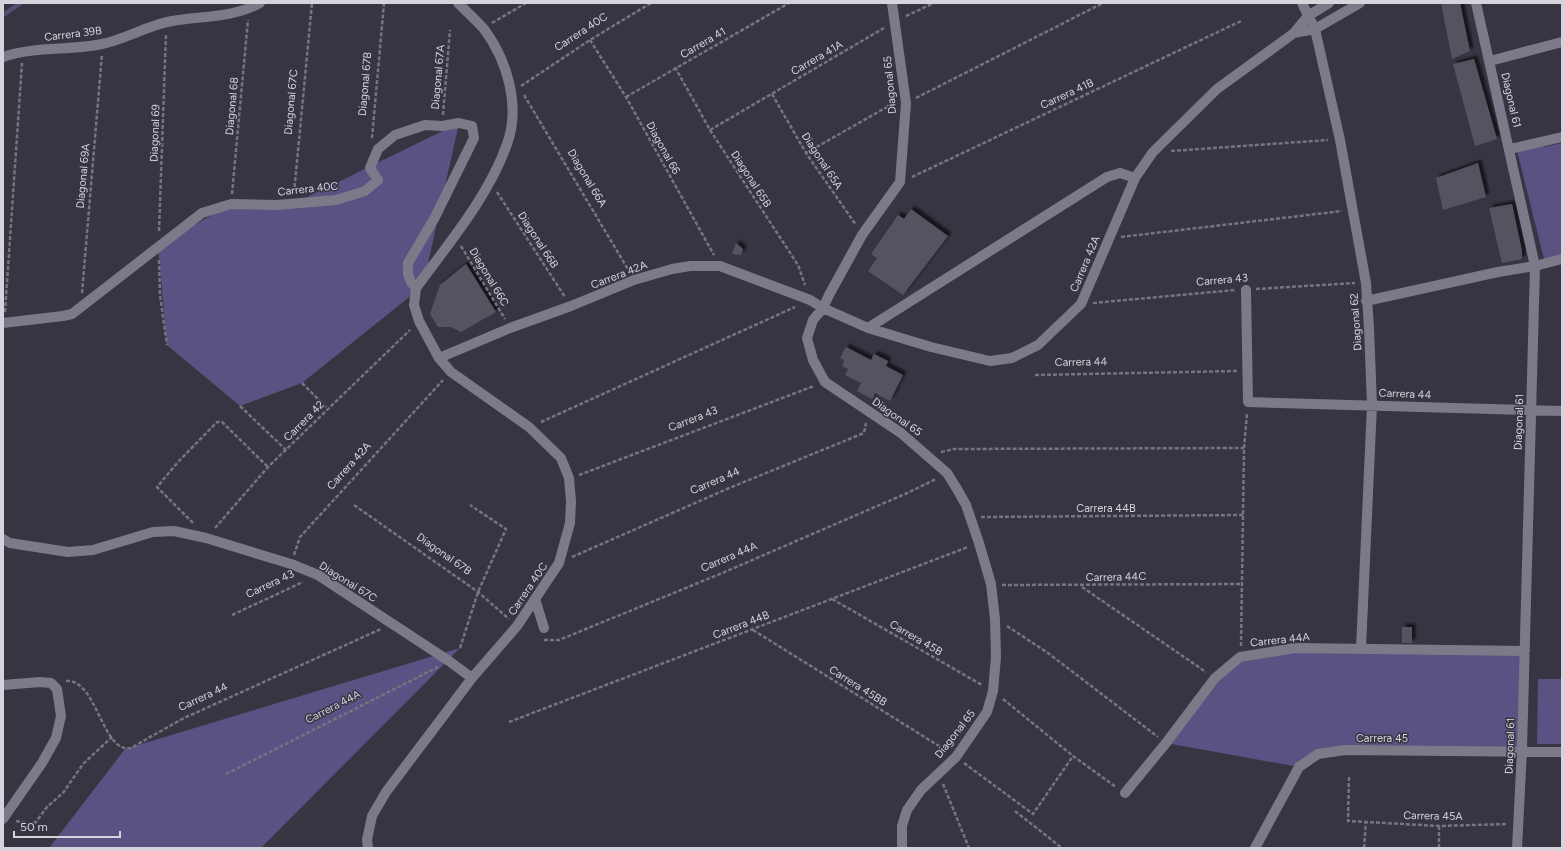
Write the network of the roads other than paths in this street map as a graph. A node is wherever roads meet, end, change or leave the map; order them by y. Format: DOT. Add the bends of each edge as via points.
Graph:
graph roads {
  1 [pos="260,3"];
  2 [pos="458,3"];
  3 [pos="892,3"];
  4 [pos="1302,3"];
  5 [pos="1329,3"];
  6 [pos="1360,3"];
  7 [pos="1476,3"];
  8 [pos="1308,16"];
  9 [pos="1315,29"];
  10 [pos="1294,33"];
  11 [pos="1562,42"];
  12 [pos="3,57"];
  13 [pos="1490,61"];
  14 [pos="1562,137"];
  15 [pos="1510,149"];
  16 [pos="1135,178"];
  17 [pos="1562,259"];
  18 [pos="1535,266"];
  19 [pos="416,288"];
  20 [pos="1246,290"];
  21 [pos="1366,301"];
  22 [pos="824,308"];
  23 [pos="4,322"];
  24 [pos="868,328"];
  25 [pos="439,358"];
  26 [pos="1372,405"];
  27 [pos="1532,409"];
  28 [pos="1562,411"];
  29 [pos="3,539"];
  30 [pos="535,599"];
  31 [pos="544,628"];
  32 [pos="1361,648"];
  33 [pos="1525,651"];
  34 [pos="472,678"];
  35 [pos="3,685"];
  36 [pos="1522,750"];
  37 [pos="1562,752"];
  38 [pos="1125,793"];
  39 [pos="4,817"];
  40 [pos="368,848"];
  41 [pos="902,848"];
  42 [pos="1255,848"];
  43 [pos="1517,848"];
  1 -- 12 [label="street, Carrera 39B" via="234,14 167,22 103,44 23,52"];
  2 -- 19 [label="street" via="484,29 515,90 512,116 508,143 491,182"];
  3 -- 22 [label="street, Diagonal 65" via="906,103 900,182 862,235 829,294"];
  4 -- 8 [label="street, Diagonal 62"];
  5 -- 8 [label="street, Carrera 42A"];
  6 -- 9 [label="street, Carrera 42A"];
  7 -- 13 [label="street, Diagonal 61"];
  8 -- 9 [label="street, Diagonal 62"];
  8 -- 10 [label="street, Carrera 42A"];
  9 -- 10 [label="street, Carrera 42A"];
  9 -- 21 [label="street, Diagonal 62" via="1340,140 1366,283"];
  10 -- 16 [label="street, Carrera 42A" via="1217,89 1153,152"];
  11 -- 13 [label="street"];
  13 -- 15 [label="street, Diagonal 61"];
  14 -- 15 [label="street"];
  15 -- 18 [label="street, Diagonal 61"];
  16 -- 24 [label="street" via="1120,173 1107,177"];
  16 -- 24 [label="street, Carrera 42A" via="1081,304 1038,345 1012,358 990,361"];
  17 -- 18 [label="street"];
  18 -- 21 [label="street"];
  18 -- 27 [label="street, Diagonal 61"];
  19 -- 23 [label="street, Carrera 40C" via="410,278 408,263 434,219 474,138 472,126 459,123 425,125 395,135 378,149 370,168 378,180 365,191 336,200 293,204 231,204 202,213 80,309 63,316"];
  19 -- 25 [label="street, Carrera 40C" via="414,305 419,321"];
  20 -- 26 [label="street, Carrera 44" via="1248,402"];
  21 -- 26 [label="street, Diagonal 62"];
  22 -- 24 [label="street, Carrera 42A"];
  22 -- 25 [label="street, Carrera 42A" via="810,300 720,266 690,266 634,280"];
  22 -- 41 [label="street, Diagonal 65" via="813,320 807,338 825,382 901,433 947,473 970,517 991,584 996,657 993,691 987,712 956,757 921,790 907,810 902,826"];
  25 -- 30 [label="street, Carrera 40C" via="451,372 529,427 561,458 570,478 570,523 559,563"];
  26 -- 27 [label="street, Carrera 44"];
  26 -- 32 [label="street, Diagonal 62"];
  27 -- 28 [label="street, Carrera 44"];
  27 -- 33 [label="street, Diagonal 61"];
  29 -- 34 [label="street, Diagonal 67C" via="10,543 68,552 93,550 153,532 174,531 206,538 318,575"];
  30 -- 31 [label="street"];
  30 -- 34 [label="street, Carrera 40C" via="517,626"];
  32 -- 33 [label="street, Carrera 44A"];
  32 -- 38 [label="street, Carrera 44A" via="1295,648 1240,657 1215,678"];
  33 -- 36 [label="street, Diagonal 61"];
  34 -- 40 [label="street, Carrera 40C" via="386,792 372,816"];
  35 -- 39 [label="street" via="52,682 57,690 61,716 56,738 42,763"];
  36 -- 37 [label="street, Carrera 45"];
  36 -- 42 [label="street, Carrera 45" via="1345,750 1318,754 1300,766"];
  36 -- 43 [label="street, Diagonal 61"];
}
